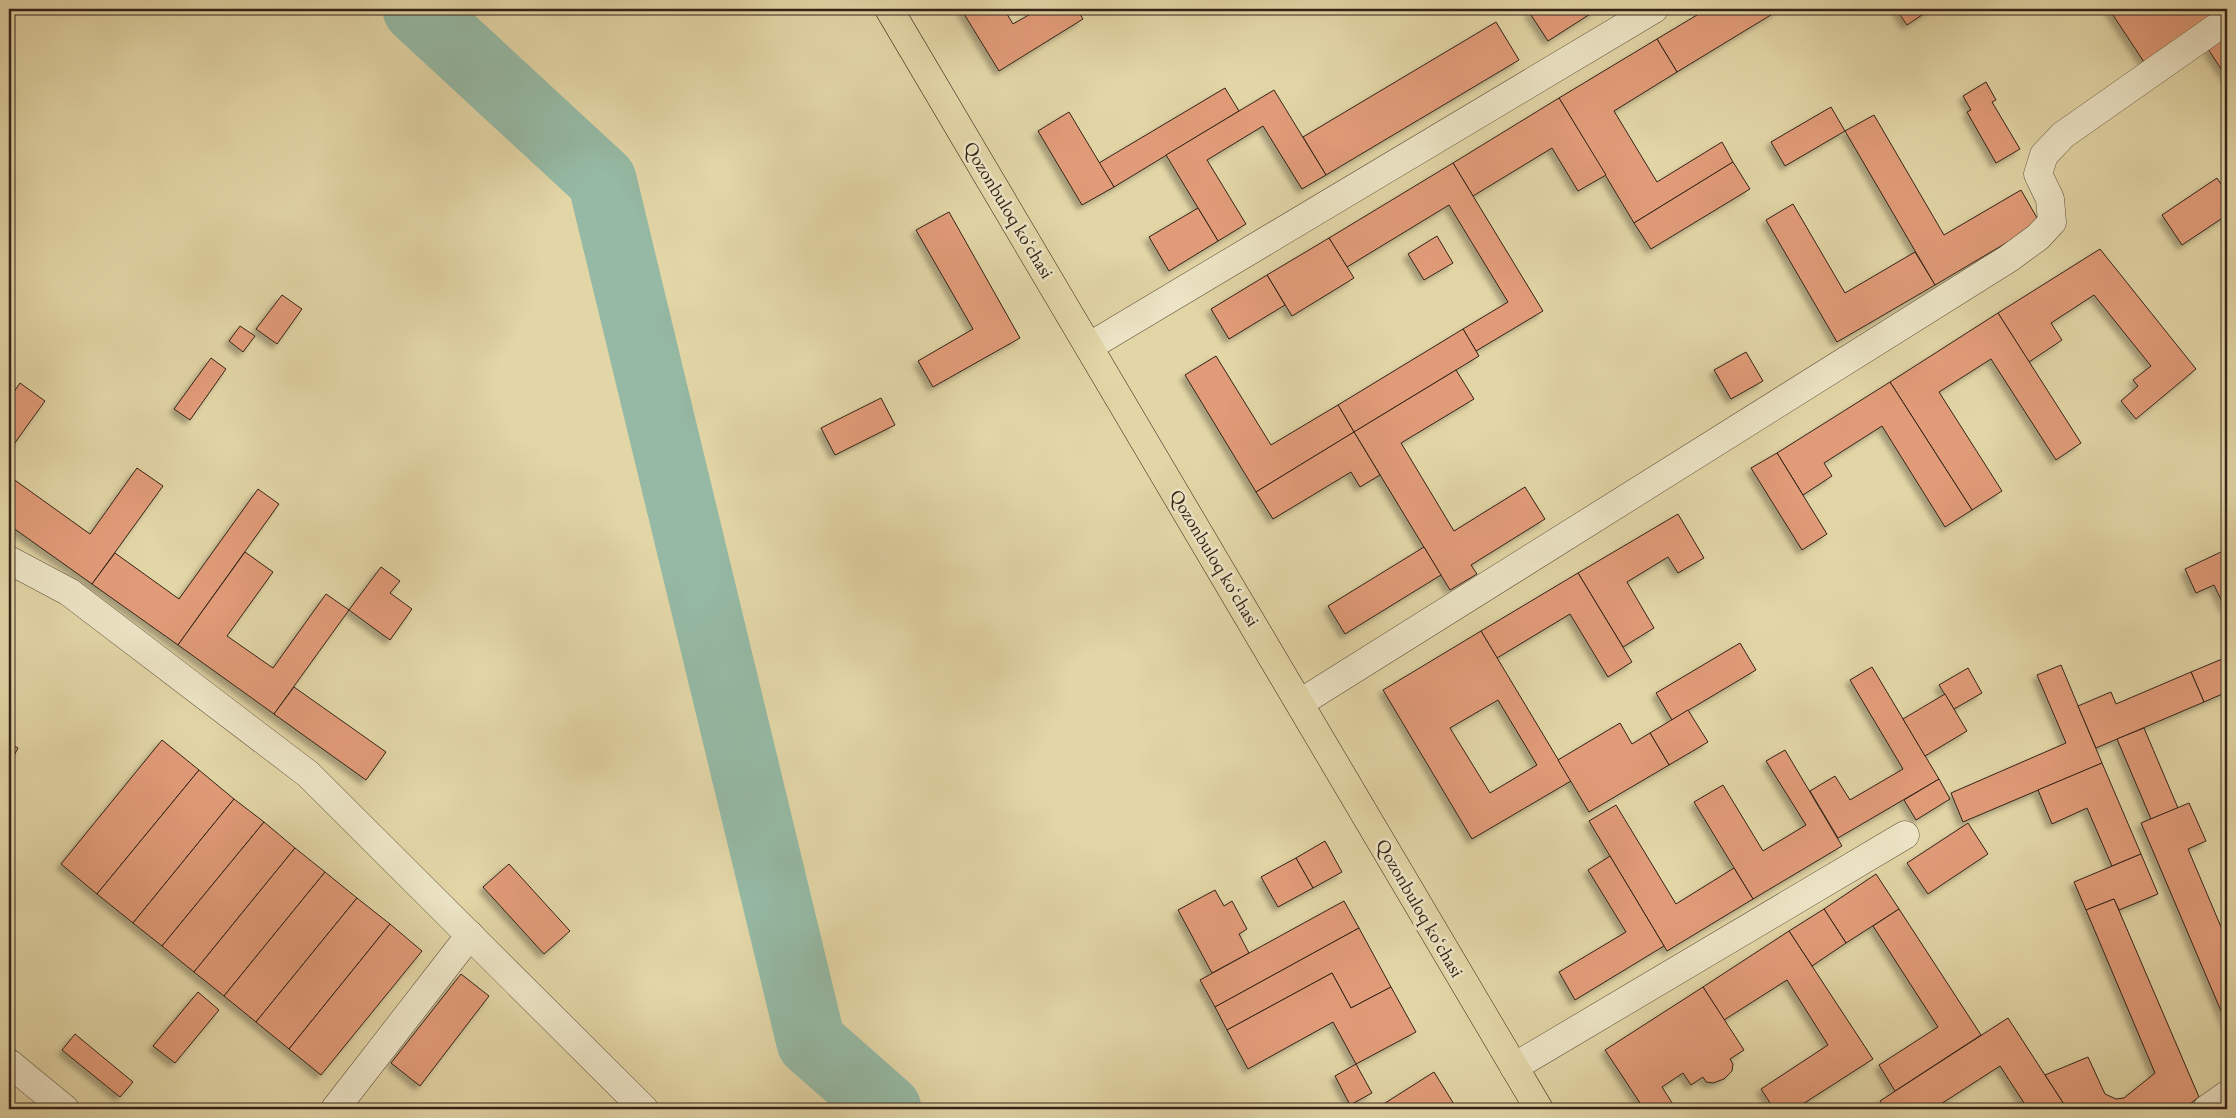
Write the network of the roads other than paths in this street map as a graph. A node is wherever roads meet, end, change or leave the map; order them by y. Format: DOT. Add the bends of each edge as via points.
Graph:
graph roads {
  1 [pos="890,9"];
  2 [pos="1654,9"];
  3 [pos="2227,20"];
  4 [pos="1090,346"];
  5 [pos="9,560"];
  6 [pos="1300,703"];
  7 [pos="1905,835"];
  8 [pos="470,935"];
  9 [pos="9,1063"];
  10 [pos="1514,1067"];
  11 [pos="2227,1096"];
  12 [pos="65,1109"];
  13 [pos="335,1109"];
  14 [pos="644,1109"];
  15 [pos="1539,1109"];
  16 [pos="2207,1109"];
  1 -- 4 [label="main road, Qozonbuloq koʻchasi"];
  2 -- 4 [label="street"];
  3 -- 6 [label="street" via="2063,135 2044,155 2038,174 2050,199 2052,222 2038,237 2008,259"];
  4 -- 6 [label="main road, Qozonbuloq koʻchasi"];
  5 -- 8 [label="street" via="69,592 308,774"];
  6 -- 10 [label="main road, Qozonbuloq koʻchasi"];
  7 -- 10 [label="street"];
  8 -- 13 [label="street"];
  8 -- 14 [label="street"];
  9 -- 12 [label="street"];
  10 -- 15 [label="main road, Qozonbuloq koʻchasi"];
  11 -- 16 [label="street"];
}
